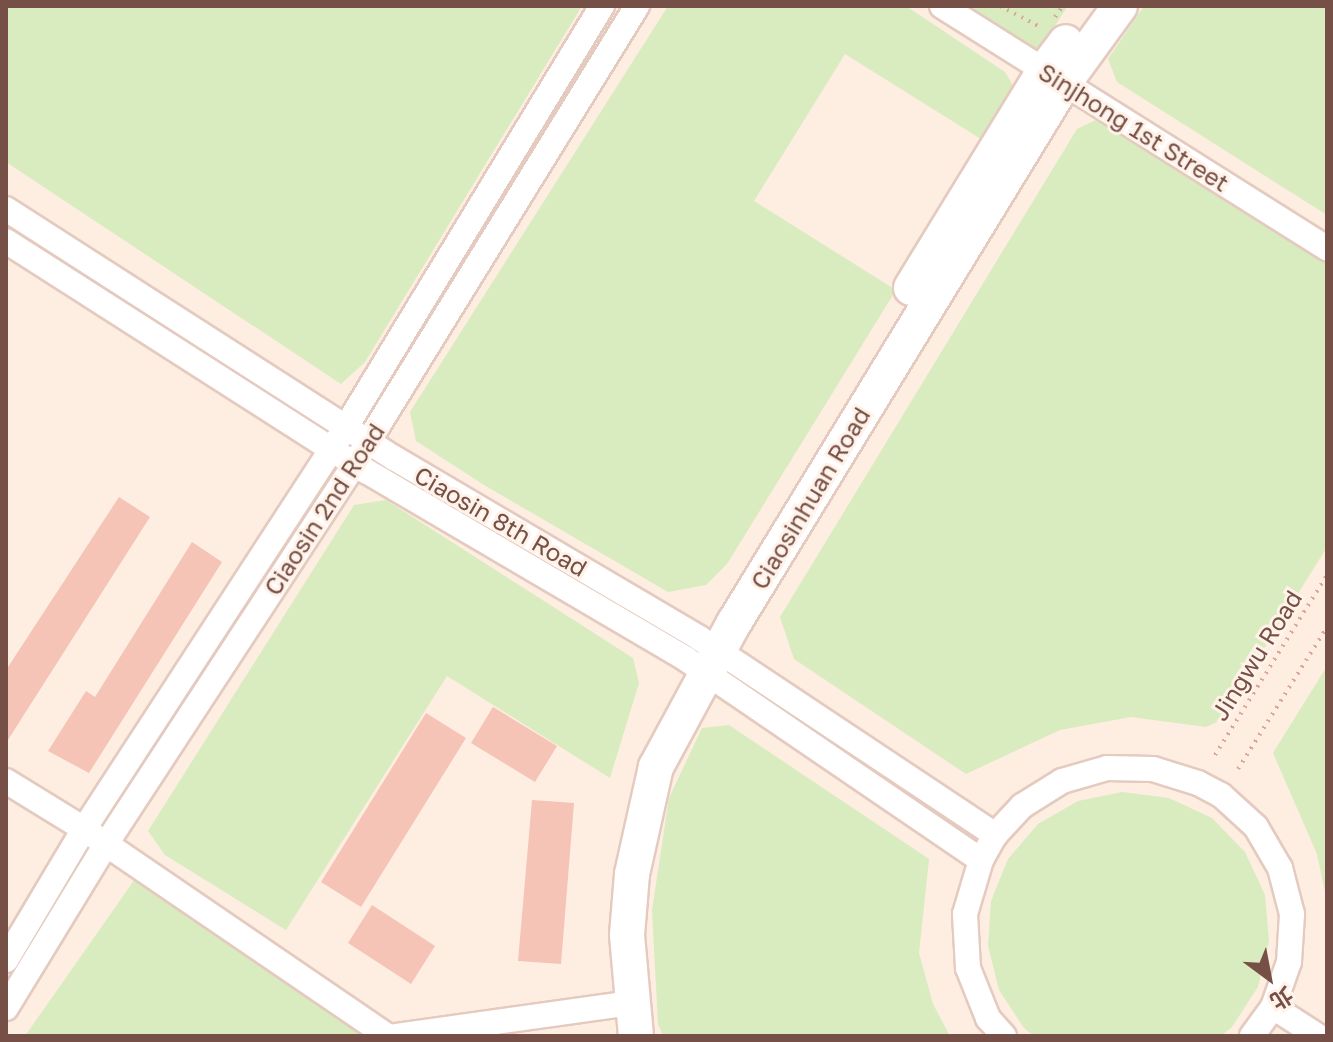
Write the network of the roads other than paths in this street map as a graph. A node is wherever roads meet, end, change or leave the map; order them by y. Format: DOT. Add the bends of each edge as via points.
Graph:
graph roads {
  1 [pos="602,6"];
  2 [pos="637,6"];
  3 [pos="942,6"];
  4 [pos="1092,6"];
  5 [pos="1120,6"];
  6 [pos="1054,77"];
  7 [pos="6,209"];
  8 [pos="6,241"];
  9 [pos="1327,248"];
  10 [pos="346,427"];
  11 [pos="369,441"];
  12 [pos="331,449"];
  13 [pos="355,463"];
  14 [pos="702,655"];
  15 [pos="6,781"];
  16 [pos="84,829"];
  17 [pos="995,835"];
  18 [pos="106,844"];
  19 [pos="981,860"];
  20 [pos="6,960"];
  21 [pos="1273,1007"];
  22 [pos="6,1008"];
  23 [pos="622,1020"];
  24 [pos="1260,1034"];
  25 [pos="388,1036"];
  26 [pos="396,1036"];
  27 [pos="1004,1036"];
  28 [pos="1318,1036"];
  1 -- 10 [label="street, Ciaosin 2nd Road"];
  2 -- 11 [label="street, Ciaosin 2nd Road"];
  3 -- 6 [label="street, Sinjhong 1st Street"];
  4 -- 6 [label="street, Ciaosinhuan Road"];
  5 -- 6 [label="street, Ciaosinhuan Road"];
  6 -- 9 [label="street, Sinjhong 1st Street"];
  6 -- 14 [label="street, Ciaosinhuan Road"];
  7 -- 10 [label="street, Ciaosin 8th Road"];
  8 -- 12 [label="street, Ciaosin 8th Road"];
  10 -- 11 [label="street, Ciaosin 8th Road"];
  10 -- 12 [label="street, Ciaosin 2nd Road"];
  11 -- 13 [label="street, Ciaosin 2nd Road"];
  11 -- 14 [label="street, Ciaosin 8th Road"];
  12 -- 13 [label="street, Ciaosin 8th Road"];
  12 -- 16 [label="street, Ciaosin 2nd Road"];
  13 -- 14 [label="street, Ciaosin 8th Road"];
  13 -- 18 [label="street, Ciaosin 2nd Road"];
  14 -- 17 [label="street, Ciaosin 8th Road"];
  14 -- 19 [label="street, Ciaosin 8th Road"];
  14 -- 23 [label="street, Ciaosinhuan Road" via="637,759 622,810 609,879"];
  15 -- 16 [label="street"];
  16 -- 18 [label="street"];
  16 -- 20 [label="street, Ciaosin 2nd Road"];
  17 -- 19 [label="street"];
  17 -- 21 [label="street" via="1022,806 1062,781 1107,768 1153,769 1221,795 1256,827 1280,868 1292,914 1289,962"];
  18 -- 22 [label="street, Ciaosin 2nd Road"];
  18 -- 25 [label="street"];
  19 -- 27 [label="street" via="965,914 968,968 988,1018"];
  21 -- 24 [label="street"];
  21 -- 28 [label="street"];
  23 -- 26 [label="street"];
}
